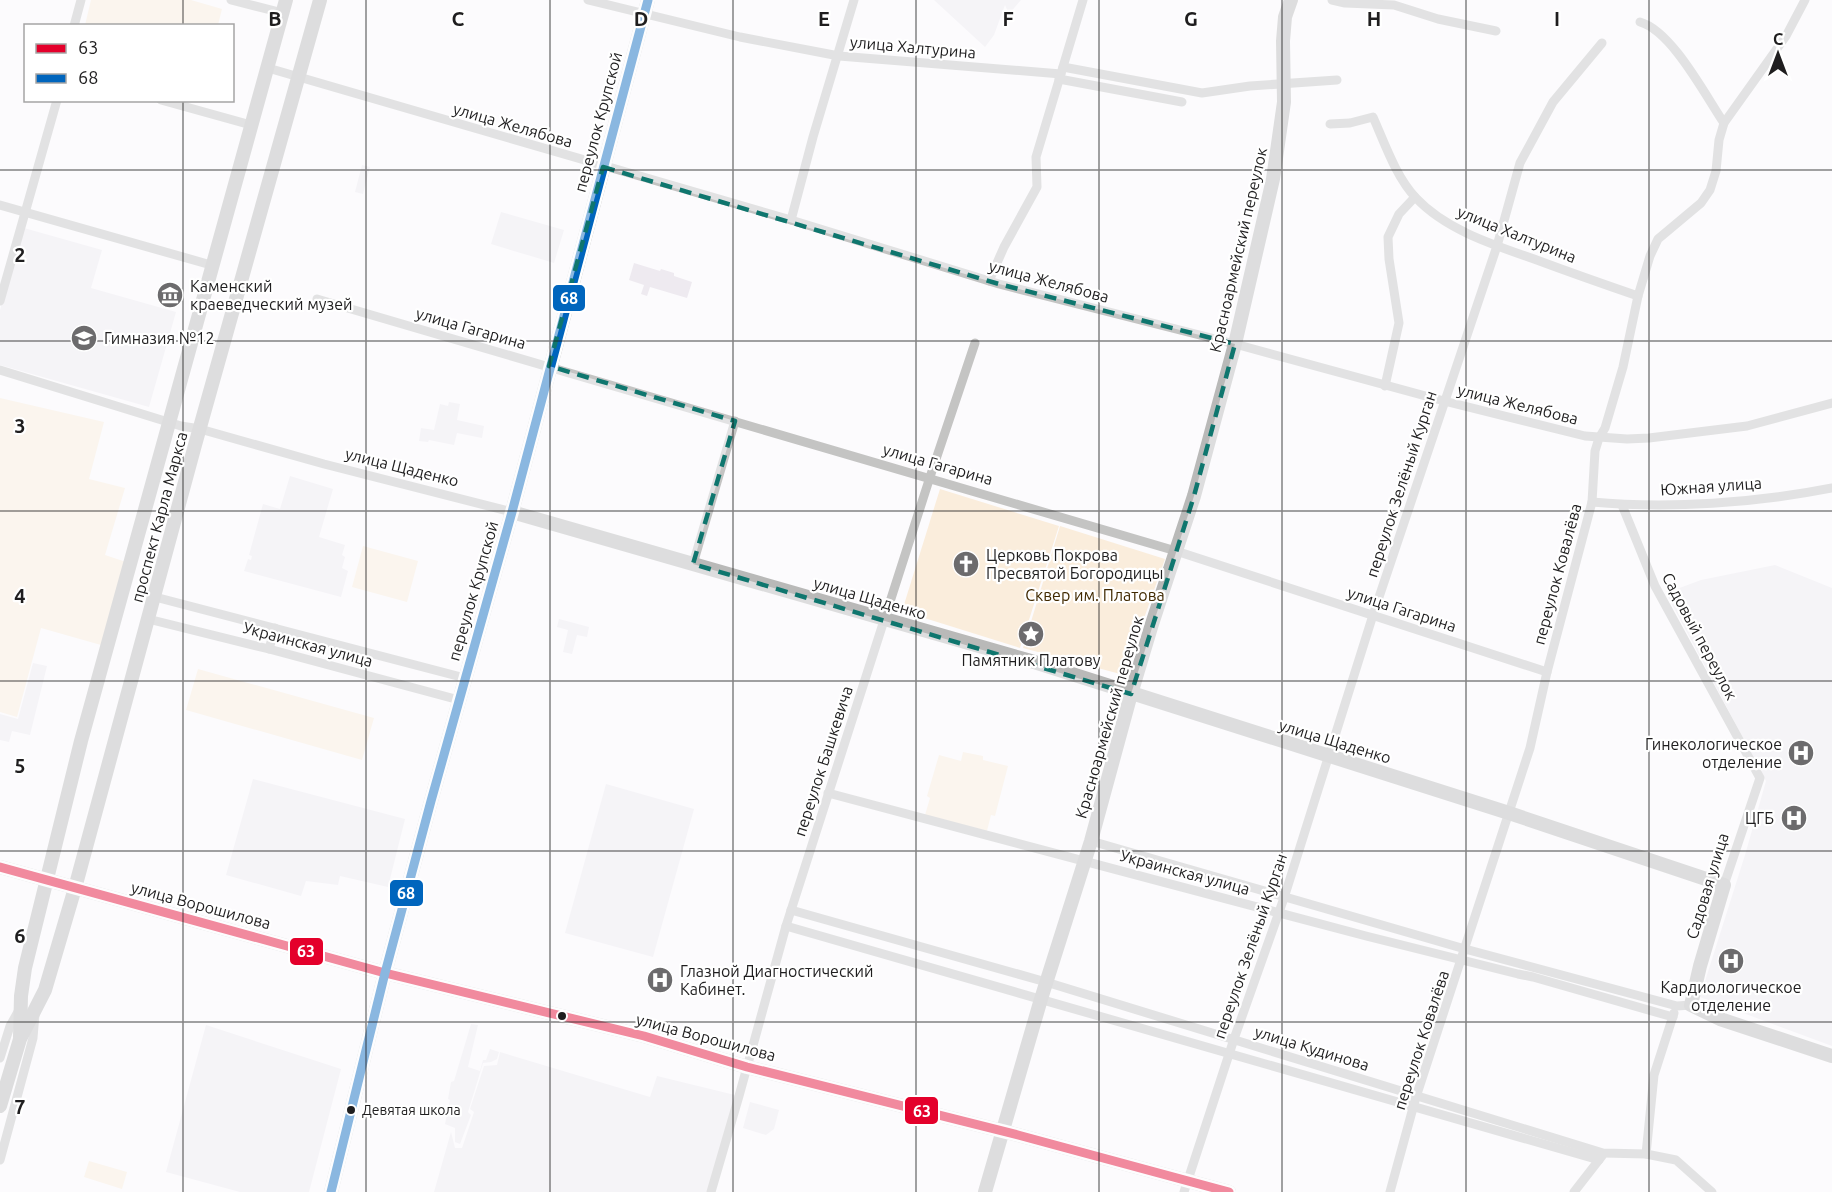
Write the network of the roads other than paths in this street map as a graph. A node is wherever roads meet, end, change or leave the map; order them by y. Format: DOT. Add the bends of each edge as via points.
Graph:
graph roads {
  1 [pos="81,0"];
  2 [pos="231,0"];
  3 [pos="320,0"];
  4 [pos="588,0"];
  5 [pos="648,0"];
  6 [pos="854,0"];
  7 [pos="1083,0"];
  8 [pos="1291,0"];
  9 [pos="1332,0"];
  10 [pos="1806,0"];
  11 [pos="285,7"];
  12 [pos="644,15"];
  13 [pos="1640,22"];
  14 [pos="75,24"];
  15 [pos="1496,32"];
  16 [pos="1602,43"];
  17 [pos="839,56"];
  18 [pos="268,68"];
  19 [pos="1061,73"];
  20 [pos="299,77"];
  21 [pos="1337,80"];
  22 [pos="1284,83"];
  23 [pos="56,102"];
  24 [pos="168,102"];
  25 [pos="1182,102"];
  26 [pos="1724,123"];
  27 [pos="1330,124"];
  28 [pos="251,125"];
  29 [pos="603,166"];
  30 [pos="1415,196"];
  31 [pos="0,205"];
  32 [pos="26,213"];
  33 [pos="791,220"];
  34 [pos="1497,246"];
  35 [pos="211,265"];
  36 [pos="989,281"];
  37 [pos="1638,296"];
  38 [pos="317,298"];
  39 [pos="0,301"];
  40 [pos="975,344"];
  41 [pos="1235,345"];
  42 [pos="549,366"];
  43 [pos="0,370"];
  44 [pos="1385,386"];
  45 [pos="1444,402"];
  46 [pos="1832,402"];
  47 [pos="735,421"];
  48 [pos="168,422"];
  49 [pos="200,429"];
  50 [pos="1599,438"];
  51 [pos="930,477"];
  52 [pos="1832,488"];
  53 [pos="1592,502"];
  54 [pos="1622,505"];
  55 [pos="512,512"];
  56 [pos="1176,550"];
  57 [pos="693,564"];
  58 [pos="155,597"];
  59 [pos="1373,615"];
  60 [pos="148,619"];
  61 [pos="885,620"];
  62 [pos="275,628"];
  63 [pos="269,649"];
  64 [pos="1547,672"];
  65 [pos="465,678"];
  66 [pos="1131,694"];
  67 [pos="459,700"];
  68 [pos="1330,756"];
  69 [pos="1760,778"];
  70 [pos="828,793"];
  71 [pos="1509,813"];
  72 [pos="1091,841"];
  73 [pos="1085,861"];
  74 [pos="0,867"];
  75 [pos="47,880"];
  76 [pos="1724,885"];
  77 [pos="75,888"];
  78 [pos="1284,898"];
  79 [pos="791,910"];
  80 [pos="1279,912"];
  81 [pos="786,926"];
  82 [pos="1465,949"];
  83 [pos="1462,961"];
  84 [pos="385,973"];
  85 [pos="1046,982"];
  86 [pos="1041,999"];
  87 [pos="1691,1005"];
  88 [pos="1677,1006"];
  89 [pos="20,1008"];
  90 [pos="34,1012"];
  91 [pos="1673,1017"];
  92 [pos="20,1039"];
  93 [pos="1234,1039"];
  94 [pos="1229,1054"];
  95 [pos="1832,1056"];
  96 [pos="0,1058"];
  97 [pos="747,1066"];
  98 [pos="1416,1097"];
  99 [pos="0,1106"];
  100 [pos="1414,1108"];
  101 [pos="1002,1131"];
  102 [pos="1646,1154"];
  103 [pos="1601,1157"];
  104 [pos="0,1160"];
  105 [pos="1186,1187"];
  106 [pos="331,1192"];
  107 [pos="711,1192"];
  108 [pos="985,1192"];
  109 [pos="1229,1192"];
  110 [pos="1390,1192"];
  111 [pos="1574,1192"];
  112 [pos="1712,1192"];
  1 -- 14 [label="street"];
  2 -- 11 [label="street"];
  3 -- 20 [label="street, проспект Карла Маркса"];
  4 -- 12 [label="street, улица Халтурина"];
  5 -- 12 [label="street, переулок Крупской"];
  6 -- 17 [label="street"];
  7 -- 19 [label="street"];
  8 -- 22 [label="street, Красноармейский переулок" via="1285,17"];
  9 -- 15 [label="street" via="1394,5"];
  10 -- 26 [label="street, переулок Ковалёва" via="1786,36"];
  11 -- 18 [label="street, проспект Карла Маркса"];
  12 -- 17 [label="street, улица Халтурина"];
  12 -- 29 [label="street, переулок Крупской"];
  13 -- 26 [label="street" via="1650,25 1683,59"];
  16 -- 34 [label="street, переулок Зелёный Курган" via="1553,102 1536,132 1520,163"];
  17 -- 19 [label="street, улица Халтурина"];
  17 -- 33 [label="street"];
  18 -- 20 [label="street, улица Желябова"];
  18 -- 28 [label="street, проспект Карла Маркса"];
  19 -- 22 [label="street, улица Халтурина" via="1202,93"];
  19 -- 25 [label="street"];
  19 -- 36 [label="street" via="1036,157 1037,187"];
  20 -- 29 [label="street, улица Желябова"];
  20 -- 49 [label="street, проспект Карла Маркса"];
  21 -- 22 [label="street, улица Халтурина"];
  22 -- 41 [label="street, Красноармейский переулок" via="1273,179"];
  23 -- 32 [label="street"];
  24 -- 28 [label="street"];
  26 -- 37 [label="street, переулок Ковалёва" via="1710,190 1701,203 1658,239"];
  27 -- 30 [label="street, улица Халтурина" via="1373,117 1389,154"];
  28 -- 35 [label="street, проспект Карла Маркса"];
  29 -- 33 [label="street, улица Желябова"];
  29 -- 42 [label="street, переулок Крупской"];
  30 -- 34 [label="street, улица Халтурина" via="1436,216"];
  30 -- 44 [label="street" via="1399,214 1388,237 1399,323"];
  31 -- 32 [label="street"];
  32 -- 35 [label="street"];
  32 -- 39 [label="street"];
  33 -- 36 [label="street, улица Желябова"];
  34 -- 37 [label="street, улица Халтурина"];
  34 -- 45 [label="street, переулок Зелёный Курган"];
  35 -- 48 [label="street, проспект Карла Маркса"];
  36 -- 41 [label="street, улица Желябова"];
  37 -- 50 [label="street, переулок Ковалёва" via="1623,367"];
  38 -- 42 [label="street, улица Гагарина"];
  40 -- 51 [label="street, переулок Башкевича"];
  41 -- 44 [label="street, улица Желябова"];
  41 -- 56 [label="street, Красноармейский переулок"];
  42 -- 47 [label="street, улица Гагарина"];
  42 -- 55 [label="street, переулок Крупской"];
  43 -- 48 [label="street, улица Щаденко"];
  44 -- 45 [label="street, улица Желябова"];
  45 -- 50 [label="street, улица Желябова"];
  45 -- 59 [label="street, переулок Зелёный Курган"];
  46 -- 50 [label="street, улица Желябова" via="1747,426 1649,438"];
  47 -- 51 [label="street, улица Гагарина"];
  47 -- 57 [label="street"];
  48 -- 49 [label="street, улица Щаденко"];
  48 -- 75 [label="street, проспект Карла Маркса"];
  49 -- 55 [label="street, улица Щаденко"];
  49 -- 58 [label="street, проспект Карла Маркса"];
  50 -- 53 [label="street, переулок Ковалёва"];
  51 -- 56 [label="street, улица Гагарина"];
  51 -- 61 [label="street, переулок Башкевича"];
  52 -- 54 [label="street, Южная улица" via="1767,498"];
  53 -- 54 [label="street, Южная улица"];
  53 -- 64 [label="street, переулок Ковалёва"];
  54 -- 69 [label="street, Садовый переулок" via="1655,586"];
  55 -- 57 [label="street, улица Щаденко"];
  55 -- 65 [label="street, переулок Крупской"];
  56 -- 59 [label="street, улица Гагарина"];
  56 -- 66 [label="street, Красноармейский переулок"];
  57 -- 61 [label="street, улица Щаденко"];
  58 -- 60 [label="street, проспект Карла Маркса"];
  58 -- 62 [label="street, Украинская улица"];
  59 -- 64 [label="street, улица Гагарина"];
  59 -- 68 [label="street, переулок Зелёный Курган"];
  60 -- 63 [label="street, Украинская улица"];
  60 -- 77 [label="street, проспект Карла Маркса"];
  61 -- 66 [label="street, улица Щаденко"];
  61 -- 70 [label="street, переулок Башкевича"];
  62 -- 63 [label="street"];
  62 -- 65 [label="street, Украинская улица"];
  63 -- 67 [label="street, Украинская улица"];
  64 -- 71 [label="street, переулок Ковалёва" via="1530,748"];
  65 -- 67 [label="street, переулок Крупской"];
  66 -- 68 [label="street, улица Щаденко"];
  66 -- 72 [label="street, Красноармейский переулок"];
  67 -- 84 [label="street, переулок Крупской"];
  68 -- 71 [label="street, улица Щаденко"];
  68 -- 78 [label="street, переулок Зелёный Курган"];
  69 -- 76 [label="street, Садовая улица"];
  70 -- 73 [label="street, Украинская улица"];
  70 -- 79 [label="street, переулок Башкевича"];
  71 -- 76 [label="street, улица Щаденко"];
  71 -- 82 [label="street, переулок Ковалёва"];
  72 -- 73 [label="street, Красноармейский переулок"];
  72 -- 78 [label="street, Украинская улица"];
  73 -- 80 [label="street, Украинская улица"];
  73 -- 85 [label="street, Красноармейский переулок"];
  74 -- 75 [label="street, улица Ворошилова"];
  75 -- 77 [label="street, улица Ворошилова"];
  75 -- 89 [label="street, проспект Карла Маркса" via="22,983"];
  76 -- 87 [label="street, Садовая улица"];
  77 -- 84 [label="street, улица Ворошилова"];
  77 -- 90 [label="street, проспект Карла Маркса" via="45,990"];
  78 -- 80 [label="street, переулок Зелёный Курган"];
  78 -- 82 [label="street, Украинская улица"];
  79 -- 81 [label="street, переулок Башкевича"];
  79 -- 85 [label="street, улица Кудинова"];
  80 -- 83 [label="street, Украинская улица"];
  80 -- 93 [label="street, переулок Зелёный Курган"];
  81 -- 86 [label="street, улица Кудинова"];
  81 -- 97 [label="street, переулок Башкевича"];
  82 -- 83 [label="street, переулок Ковалёва"];
  82 -- 88 [label="street, Украинская улица"];
  83 -- 91 [label="street, Украинская улица" via="1533,976"];
  83 -- 98 [label="street, переулок Ковалёва"];
  84 -- 97 [label="street, улица Ворошилова" via="644,1036"];
  84 -- 106 [label="street, переулок Крупской"];
  85 -- 86 [label="street, Красноармейский переулок"];
  85 -- 93 [label="street, улица Кудинова"];
  86 -- 94 [label="street, улица Кудинова"];
  86 -- 101 [label="street, Красноармейский переулок"];
  87 -- 88 [label="street, Украинская улица"];
  87 -- 95 [label="street" via="1720,1019"];
  88 -- 91 [label="street"];
  89 -- 92 [label="street, проспект Карла Маркса"];
  89 -- 96 [label="street"];
  90 -- 92 [label="street, проспект Карла Маркса"];
  90 -- 104 [label="street" via="33,1038"];
  91 -- 102 [label="street" via="1654,1075"];
  92 -- 99 [label="street, проспект Карла Маркса"];
  93 -- 94 [label="street, переулок Зелёный Курган"];
  93 -- 98 [label="street, улица Кудинова"];
  94 -- 100 [label="street, улица Кудинова"];
  94 -- 105 [label="street, переулок Зелёный Курган"];
  97 -- 101 [label="street, улица Ворошилова"];
  97 -- 107 [label="street, переулок Башкевича"];
  98 -- 100 [label="street, переулок Ковалёва"];
  98 -- 103 [label="street, улица Кудинова"];
  100 -- 103 [label="street, улица Кудинова"];
  100 -- 110 [label="street, переулок Ковалёва"];
  101 -- 105 [label="street, улица Ворошилова"];
  101 -- 108 [label="street, Красноармейский переулок"];
  102 -- 103 [label="street, улица Кудинова"];
  102 -- 112 [label="street, улица Кудинова" via="1676,1160"];
  103 -- 111 [label="street"];
  105 -- 109 [label="street, улица Ворошилова"];
}
